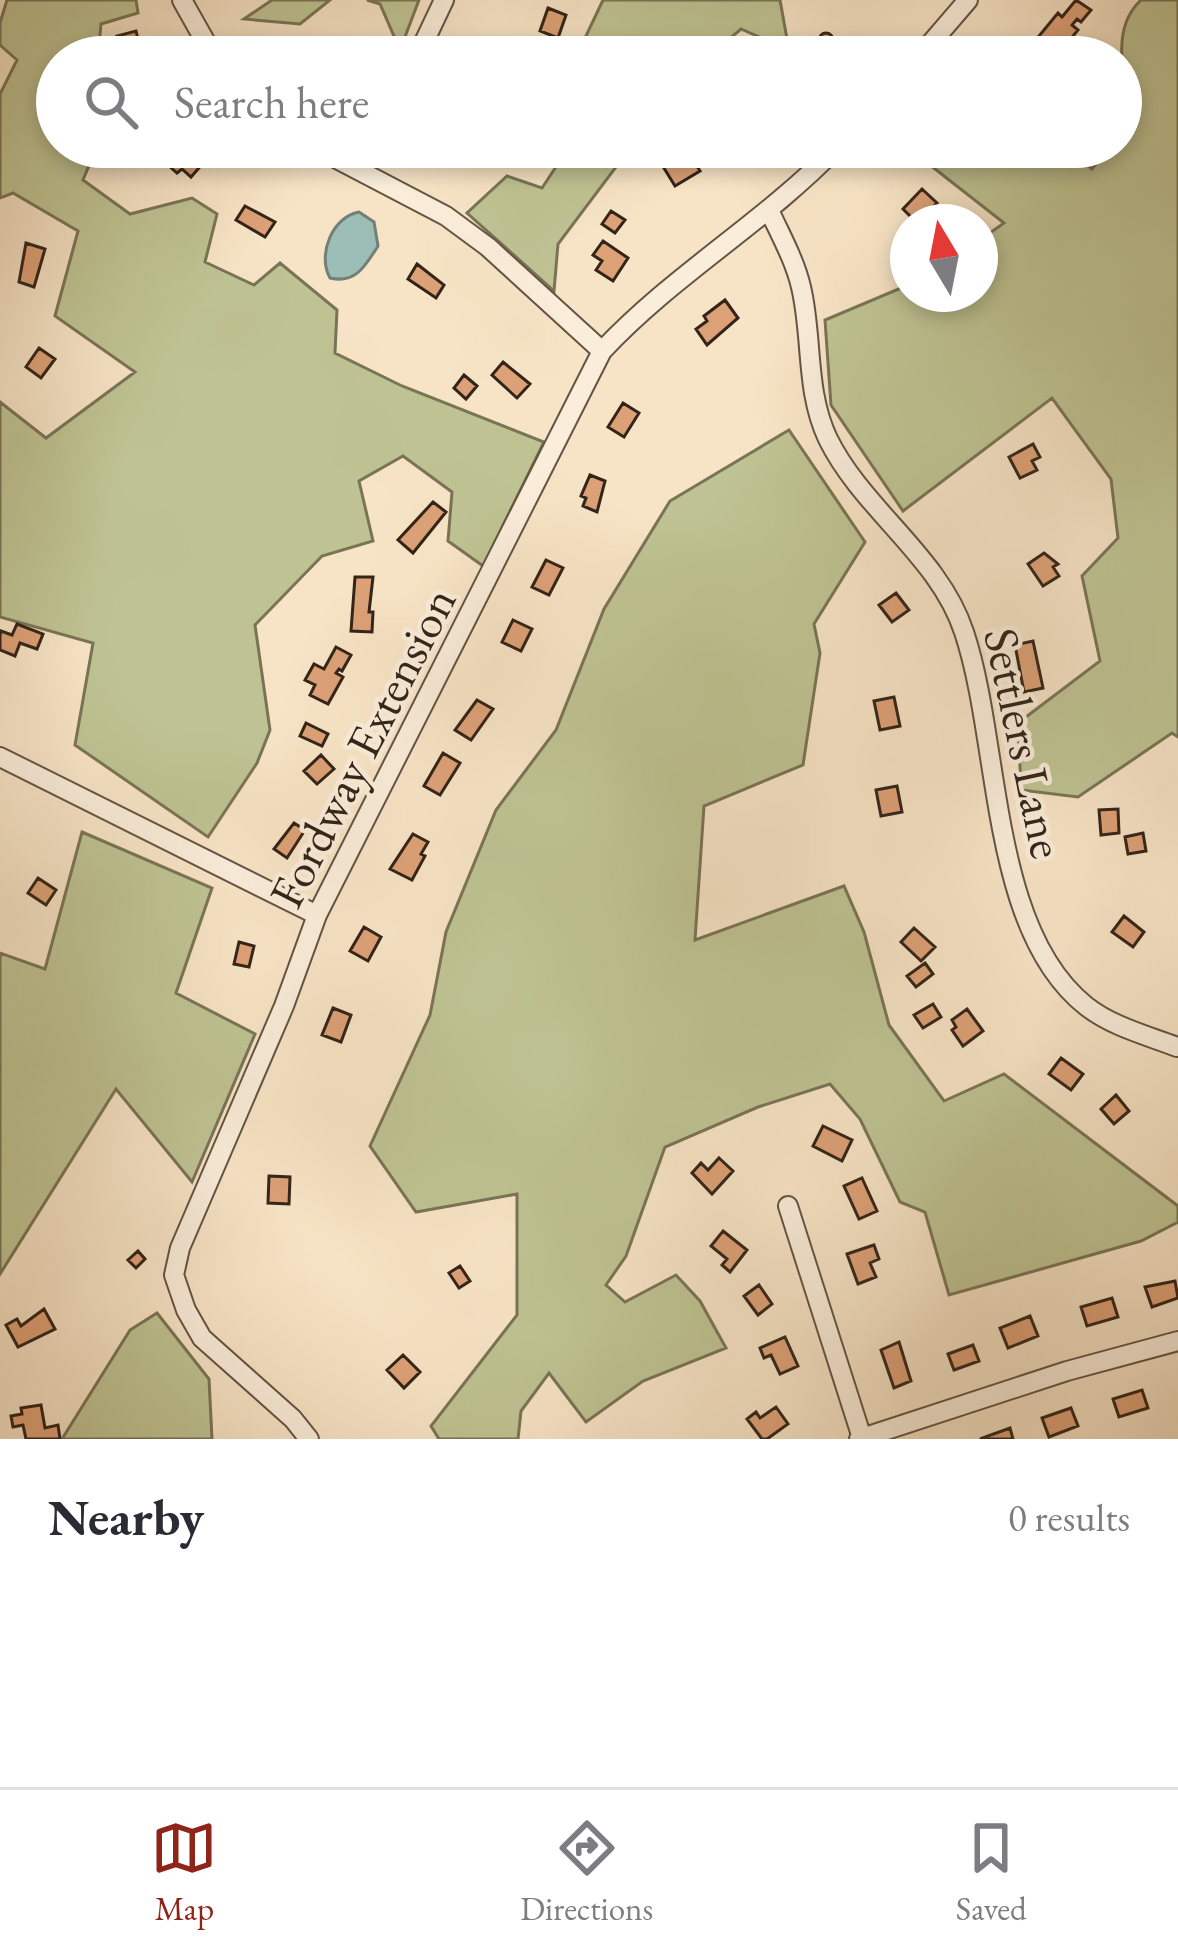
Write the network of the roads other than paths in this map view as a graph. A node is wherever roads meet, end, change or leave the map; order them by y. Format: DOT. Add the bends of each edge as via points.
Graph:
graph roads {
  1 [pos="182,0"];
  2 [pos="443,0"];
  3 [pos="968,0"];
  4 [pos="202,36"];
  5 [pos="427,36"];
  6 [pos="937,36"];
  7 [pos="355,168"];
  8 [pos="365,168"];
  9 [pos="815,168"];
  10 [pos="363,172"];
  11 [pos="770,212"];
  12 [pos="602,351"];
  13 [pos="0,757"];
  14 [pos="317,915"];
  15 [pos="1177,1046"];
  16 [pos="788,1206"];
  17 [pos="1178,1341"];
  18 [pos="309,1439"];
  19 [pos="861,1439"];
  1 -- 4 [label="street"];
  2 -- 5 [label="street"];
  3 -- 6 [label="street"];
  7 -- 10 [label="street"];
  8 -- 10 [label="street"];
  9 -- 11 [label="street, Fordway Extension"];
  10 -- 12 [label="street" via="488,247"];
  11 -- 12 [label="street, Fordway Extension" via="659,293"];
  11 -- 15 [label="street, Settlers Lane" via="801,286 812,385 830,443 940,586 964,633 1035,941 1088,1007"];
  12 -- 14 [label="street, Fordway Extension"];
  13 -- 14 [label="street"];
  14 -- 18 [label="street, Fordway Extension" via="174,1275 202,1338"];
  16 -- 19 [label="street"];
  17 -- 19 [label="street"];
}
